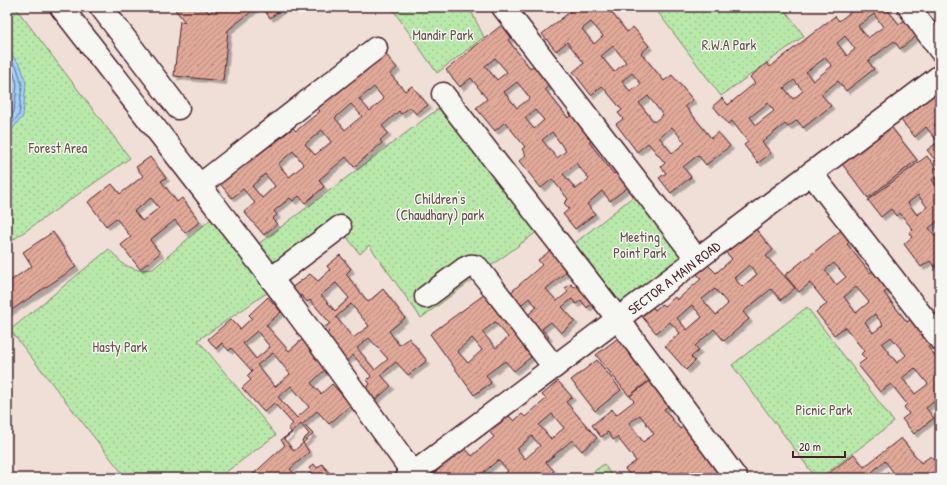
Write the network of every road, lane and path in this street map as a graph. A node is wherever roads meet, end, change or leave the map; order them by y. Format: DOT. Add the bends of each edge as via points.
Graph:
graph roads {
  1 [pos="61,7"];
  2 [pos="101,7"];
  3 [pos="503,7"];
  4 [pos="909,7"];
  5 [pos="376,48"];
  6 [pos="940,50"];
  7 [pos="940,76"];
  8 [pos="443,94"];
  9 [pos="178,108"];
  10 [pos="811,173"];
  11 [pos="200,185"];
  12 [pos="340,227"];
  13 [pos="697,259"];
  14 [pos="271,279"];
  15 [pos="426,297"];
  16 [pos="618,318"];
  17 [pos="940,339"];
  18 [pos="554,367"];
  19 [pos="410,476"];
  20 [pos="736,478"];
  1 -- 11 [label="street"];
  2 -- 9 [label="street"];
  3 -- 13 [label="street"];
  4 -- 6 [label="street"];
  5 -- 11 [label="street"];
  7 -- 10 [label="street, SECTOR A MAIN ROAD"];
  8 -- 16 [label="street"];
  10 -- 13 [label="street, SECTOR A MAIN ROAD"];
  10 -- 17 [label="street"];
  11 -- 14 [label="street"];
  12 -- 14 [label="street"];
  13 -- 16 [label="street, SECTOR A MAIN ROAD"];
  14 -- 19 [label="street" via="340,371"];
  15 -- 18 [label="street" via="464,269 474,265"];
  16 -- 18 [label="street, SECTOR A MAIN ROAD"];
  16 -- 20 [label="street"];
  18 -- 19 [label="street, SECTOR A MAIN ROAD"];
}
